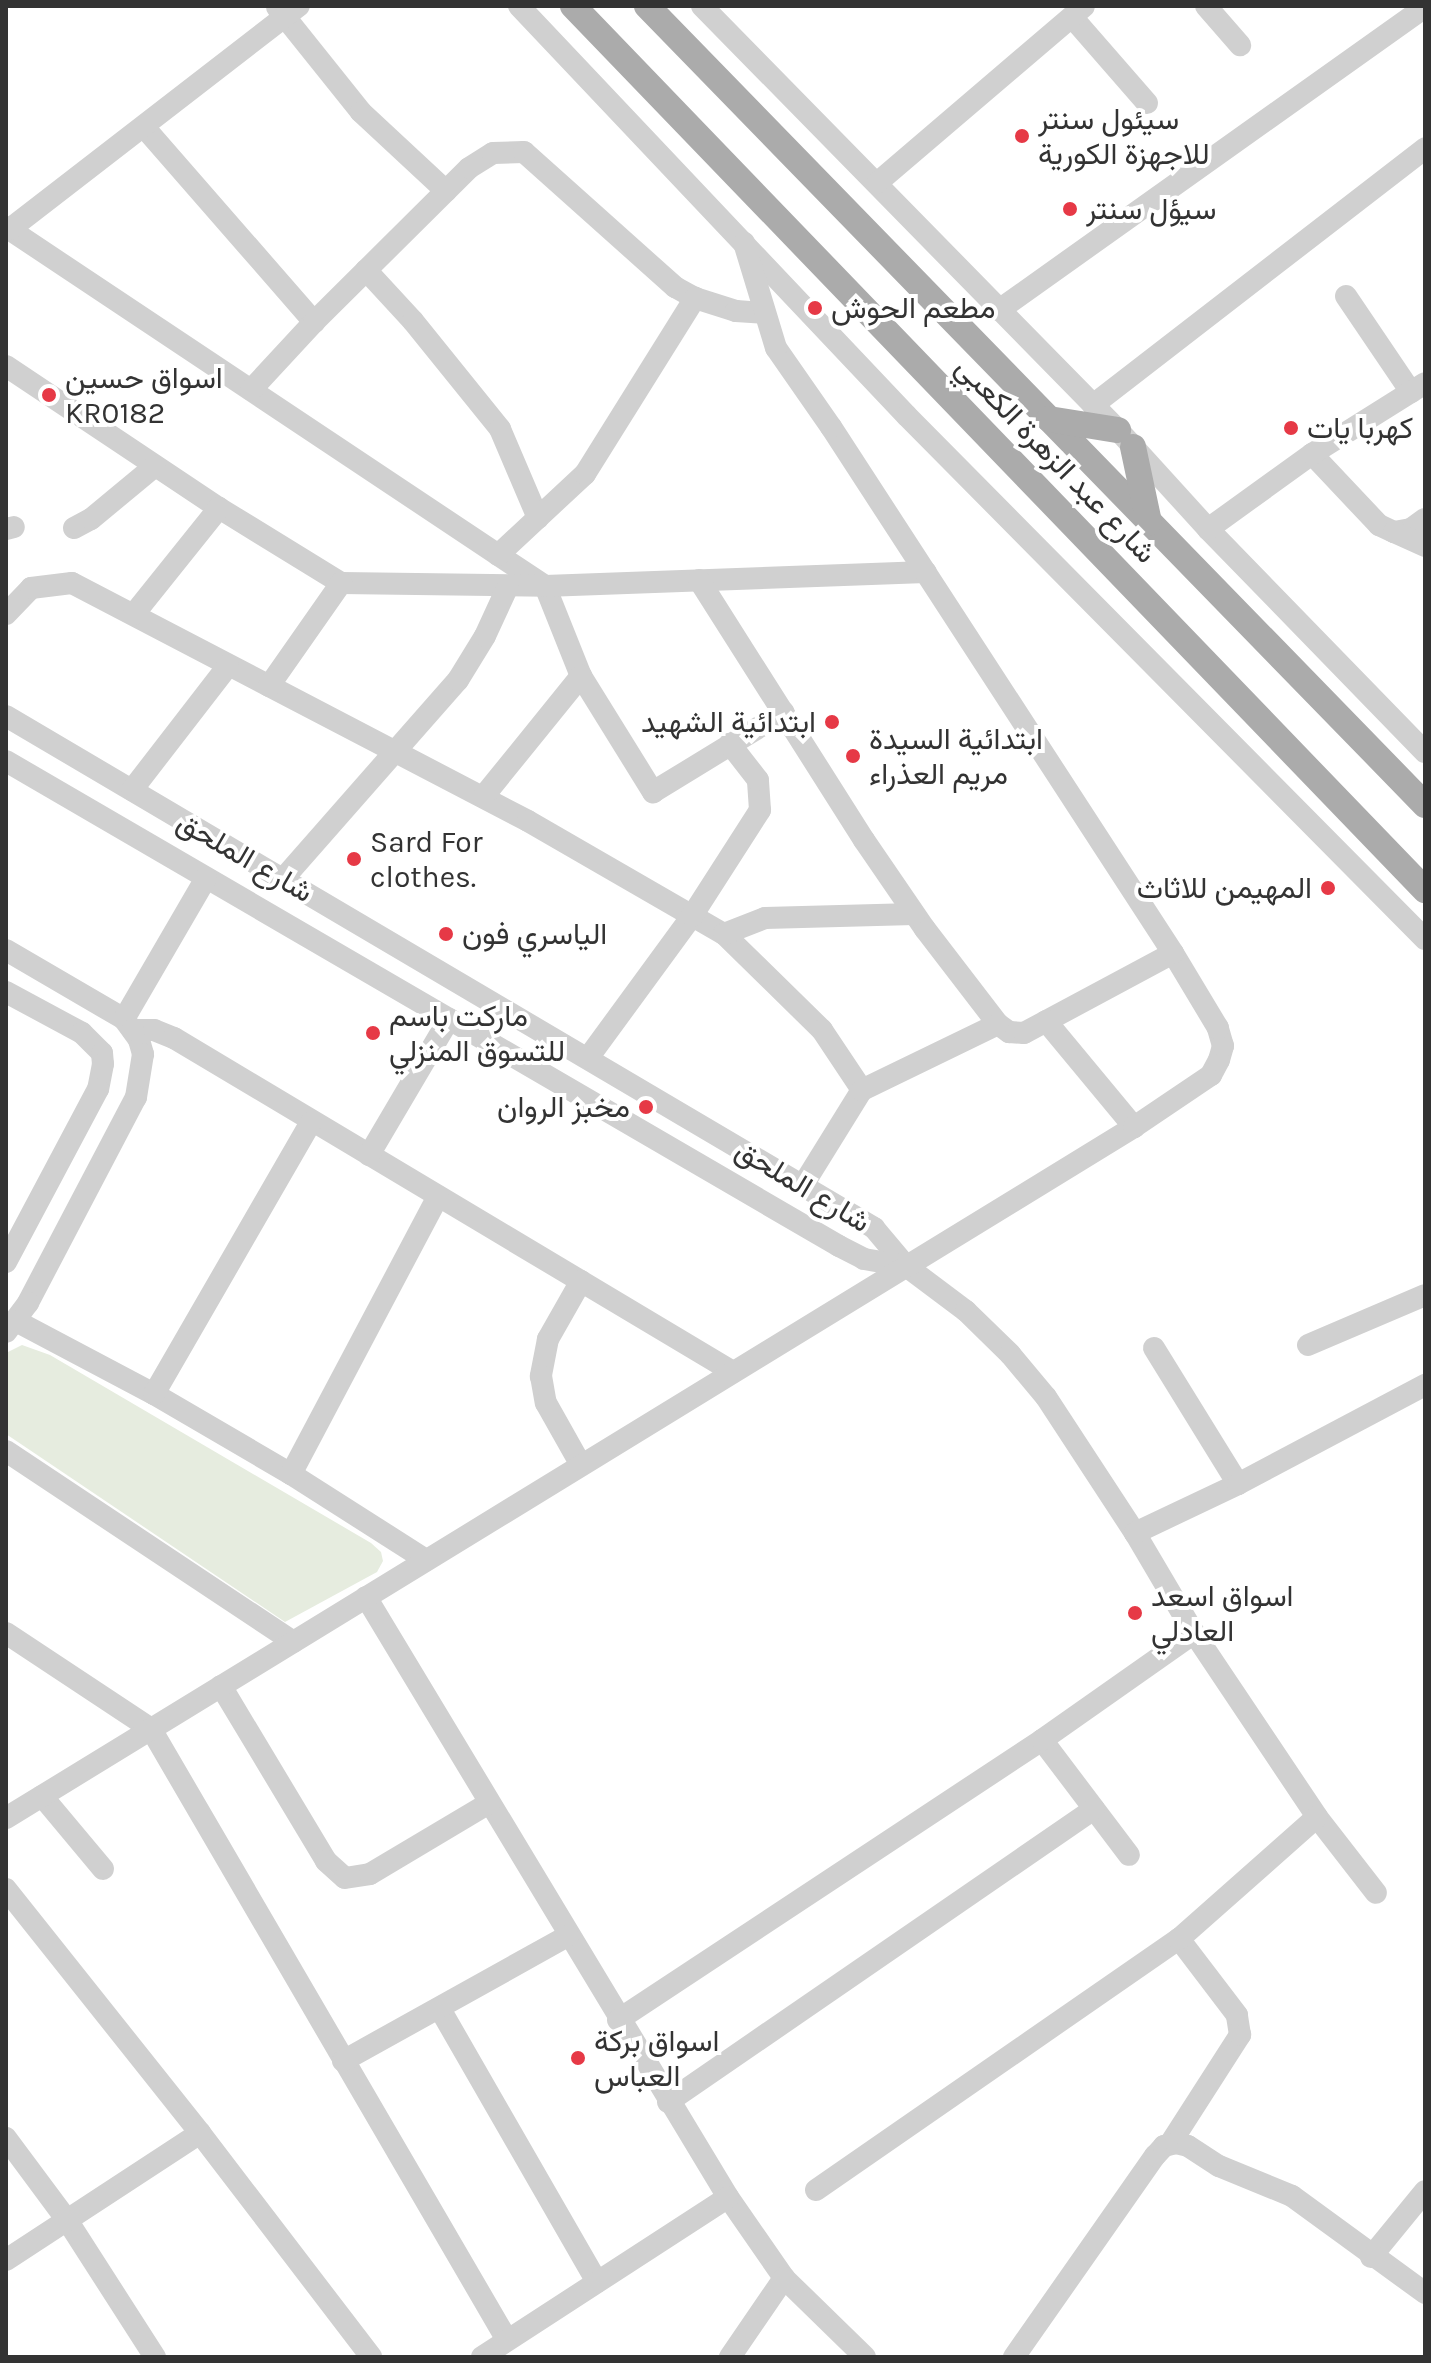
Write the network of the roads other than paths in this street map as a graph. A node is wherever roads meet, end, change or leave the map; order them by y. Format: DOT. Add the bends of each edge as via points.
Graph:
graph roads {
  1 [pos="519,6"];
  2 [pos="573,6"];
  3 [pos="647,6"];
  4 [pos="702,6"];
  5 [pos="722,6"];
  6 [pos="1206,6"];
  7 [pos="1425,7"];
  8 [pos="286,10"];
  9 [pos="1078,11"];
  10 [pos="724,29"];
  11 [pos="1240,45"];
  12 [pos="1147,103"];
  13 [pos="144,127"];
  14 [pos="1425,148"];
  15 [pos="877,183"];
  16 [pos="446,191"];
  17 [pos="8,228"];
  18 [pos="744,243"];
  19 [pos="366,270"];
  20 [pos="1346,296"];
  21 [pos="695,298"];
  22 [pos="999,310"];
  23 [pos="763,313"];
  24 [pos="314,322"];
  25 [pos="6,366"];
  26 [pos="1418,388"];
  27 [pos="251,390"];
  28 [pos="1093,405"];
  29 [pos="1049,419"];
  30 [pos="1125,439"];
  31 [pos="1312,454"];
  32 [pos="155,466"];
  33 [pos="219,508"];
  34 [pos="538,518"];
  35 [pos="1425,519"];
  36 [pos="1149,522"];
  37 [pos="74,528"];
  38 [pos="1208,529"];
  39 [pos="1394,532"];
  40 [pos="1425,546"];
  41 [pos="498,555"];
  42 [pos="926,572"];
  43 [pos="699,580"];
  44 [pos="341,583"];
  45 [pos="508,586"];
  46 [pos="545,586"];
  47 [pos="6,614"];
  48 [pos="134,614"];
  49 [pos="228,666"];
  50 [pos="581,676"];
  51 [pos="269,686"];
  52 [pos="784,712"];
  53 [pos="6,716"];
  54 [pos="730,744"];
  55 [pos="396,751"];
  56 [pos="1425,752"];
  57 [pos="6,761"];
  58 [pos="132,790"];
  59 [pos="483,797"];
  60 [pos="1425,805"];
  61 [pos="206,878"];
  62 [pos="283,879"];
  63 [pos="1425,890"];
  64 [pos="914,914"];
  65 [pos="692,916"];
  66 [pos="724,934"];
  67 [pos="1425,939"];
  68 [pos="6,950"];
  69 [pos="1173,953"];
  70 [pos="6,992"];
  71 [pos="449,1019"];
  72 [pos="1046,1021"];
  73 [pos="998,1024"];
  74 [pos="128,1025"];
  75 [pos="588,1058"];
  76 [pos="862,1090"];
  77 [pos="311,1122"];
  78 [pos="1134,1127"];
  79 [pos="369,1155"];
  80 [pos="803,1185"];
  81 [pos="438,1196"];
  82 [pos="6,1262"];
  83 [pos="906,1266"];
  84 [pos="581,1281"];
  85 [pos="1425,1295"];
  86 [pos="11,1326"];
  87 [pos="1308,1345"];
  88 [pos="1154,1348"];
  89 [pos="733,1372"];
  90 [pos="1425,1386"];
  91 [pos="154,1394"];
  92 [pos="6,1451"];
  93 [pos="581,1465"];
  94 [pos="291,1474"];
  95 [pos="1238,1484"];
  96 [pos="1135,1533"];
  97 [pos="426,1560"];
  98 [pos="366,1597"];
  99 [pos="6,1633"];
  100 [pos="1194,1633"];
  101 [pos="293,1642"];
  102 [pos="221,1686"];
  103 [pos="151,1729"];
  104 [pos="1042,1740"];
  105 [pos="42,1796"];
  106 [pos="489,1803"];
  107 [pos="1094,1809"];
  108 [pos="7,1817"];
  109 [pos="1317,1817"];
  110 [pos="1129,1855"];
  111 [pos="103,1869"];
  112 [pos="6,1889"];
  113 [pos="1376,1893"];
  114 [pos="568,1936"];
  115 [pos="1179,1939"];
  116 [pos="440,2009"];
  117 [pos="618,2020"];
  118 [pos="343,2061"];
  119 [pos="668,2102"];
  120 [pos="200,2133"];
  121 [pos="6,2138"];
  122 [pos="1170,2144"];
  123 [pos="816,2190"];
  124 [pos="1425,2191"];
  125 [pos="728,2197"];
  126 [pos="67,2220"];
  127 [pos="1371,2257"];
  128 [pos="6,2260"];
  129 [pos="784,2278"];
  130 [pos="597,2282"];
  131 [pos="1425,2293"];
  132 [pos="507,2340"];
  133 [pos="155,2357"];
  134 [pos="371,2357"];
  135 [pos="482,2357"];
  136 [pos="730,2357"];
  137 [pos="865,2357"];
  138 [pos="1014,2357"];
  1 -- 18 [label="street"];
  2 -- 63 [label="main road, شارع عبد الزهرة الكعبي"];
  3 -- 29 [label="main road, شارع عبد الزهرة الكعبي"];
  4 -- 10 [label="street"];
  5 -- 10 [label="street"];
  6 -- 11 [label="street"];
  7 -- 22 [label="street"];
  8 -- 13 [label="street"];
  8 -- 16 [label="street" via="361,112"];
  9 -- 12 [label="street"];
  9 -- 15 [label="street"];
  10 -- 15 [label="street"];
  13 -- 17 [label="street"];
  13 -- 24 [label="street"];
  14 -- 28 [label="street"];
  15 -- 22 [label="street"];
  16 -- 19 [label="street"];
  16 -- 21 [label="street" via="493,153 524,152 675,287"];
  17 -- 27 [label="street"];
  18 -- 23 [label="street"];
  18 -- 67 [label="street" via="907,416"];
  19 -- 24 [label="street"];
  19 -- 34 [label="street" via="500,429"];
  20 -- 26 [label="street"];
  21 -- 23 [label="street"];
  21 -- 34 [label="street" via="585,474"];
  22 -- 28 [label="street"];
  23 -- 42 [label="street" via="776,348"];
  24 -- 27 [label="street"];
  25 -- 32 [label="street"];
  26 -- 31 [label="street"];
  27 -- 41 [label="street"];
  28 -- 30 [label="street"];
  29 -- 30 [label="main road"];
  29 -- 36 [label="main road, شارع عبد الزهرة الكعبي"];
  30 -- 36 [label="main road"];
  30 -- 38 [label="street"];
  31 -- 38 [label="street"];
  31 -- 39 [label="street" via="1379,525"];
  32 -- 33 [label="street"];
  32 -- 37 [label="street"];
  33 -- 44 [label="street"];
  33 -- 48 [label="street"];
  34 -- 41 [label="street"];
  35 -- 39 [label="street"];
  36 -- 60 [label="main road, شارع عبد الزهرة الكعبي"];
  38 -- 56 [label="street"];
  39 -- 40 [label="street"];
  41 -- 46 [label="street"];
  42 -- 43 [label="street"];
  42 -- 69 [label="street"];
  43 -- 46 [label="street"];
  43 -- 52 [label="street"];
  44 -- 45 [label="street"];
  44 -- 51 [label="street"];
  45 -- 46 [label="street"];
  45 -- 55 [label="street" via="458,680"];
  46 -- 50 [label="street"];
  47 -- 48 [label="street" via="31,588 72,583"];
  48 -- 49 [label="street"];
  49 -- 51 [label="street"];
  49 -- 58 [label="street"];
  50 -- 54 [label="street" via="653,792"];
  50 -- 59 [label="street"];
  51 -- 55 [label="street"];
  52 -- 54 [label="street"];
  52 -- 64 [label="street"];
  53 -- 58 [label="street, شارع الملحق"];
  54 -- 65 [label="street" via="758,780 760,810"];
  55 -- 59 [label="street"];
  55 -- 62 [label="street"];
  57 -- 61 [label="street, شارع الملحق"];
  58 -- 62 [label="street, شارع الملحق"];
  59 -- 65 [label="street"];
  61 -- 71 [label="street, شارع الملحق"];
  61 -- 74 [label="street"];
  62 -- 75 [label="street, شارع الملحق"];
  64 -- 66 [label="street" via="765,918"];
  64 -- 73 [label="street"];
  65 -- 66 [label="street"];
  65 -- 75 [label="street"];
  66 -- 76 [label="street" via="822,1030"];
  68 -- 74 [label="street"];
  69 -- 72 [label="street"];
  69 -- 78 [label="street" via="1218,1028 1223,1046 1211,1075"];
  70 -- 82 [label="street" via="82,1033 102,1053 103,1064 98,1089"];
  71 -- 79 [label="street"];
  71 -- 83 [label="street, شارع الملحق" via="851,1253"];
  72 -- 73 [label="street" via="1024,1033"];
  72 -- 78 [label="street"];
  73 -- 76 [label="street"];
  74 -- 77 [label="street" via="164,1033"];
  74 -- 86 [label="street" via="143,1054 136,1097"];
  75 -- 80 [label="street, شارع الملحق"];
  76 -- 80 [label="street"];
  77 -- 79 [label="street"];
  77 -- 91 [label="street"];
  78 -- 83 [label="street"];
  79 -- 81 [label="street"];
  80 -- 83 [label="street, شارع الملحق" via="874,1228"];
  81 -- 84 [label="street"];
  81 -- 94 [label="street"];
  83 -- 89 [label="street"];
  83 -- 96 [label="street" via="966,1311 1010,1354 1046,1397"];
  84 -- 89 [label="street"];
  84 -- 93 [label="street" via="548,1339 541,1376 546,1403"];
  85 -- 87 [label="street"];
  86 -- 91 [label="street"];
  88 -- 95 [label="street"];
  89 -- 93 [label="street"];
  90 -- 95 [label="street"];
  91 -- 94 [label="street"];
  92 -- 101 [label="street"];
  93 -- 97 [label="street"];
  94 -- 97 [label="street"];
  95 -- 96 [label="street"];
  96 -- 100 [label="street"];
  97 -- 98 [label="street"];
  98 -- 101 [label="street"];
  98 -- 106 [label="street"];
  99 -- 103 [label="street"];
  100 -- 104 [label="street"];
  100 -- 109 [label="street"];
  101 -- 102 [label="street"];
  102 -- 103 [label="street"];
  102 -- 106 [label="street" via="326,1861 345,1878 370,1874"];
  103 -- 105 [label="street"];
  103 -- 118 [label="street"];
  104 -- 107 [label="street"];
  104 -- 117 [label="street"];
  105 -- 108 [label="street"];
  105 -- 111 [label="street"];
  106 -- 114 [label="street"];
  107 -- 110 [label="street"];
  107 -- 119 [label="street"];
  109 -- 113 [label="street"];
  109 -- 115 [label="street"];
  112 -- 120 [label="street"];
  114 -- 116 [label="street"];
  114 -- 117 [label="street"];
  115 -- 122 [label="street" via="1237,2015 1240,2035"];
  115 -- 123 [label="street"];
  116 -- 118 [label="street"];
  116 -- 130 [label="street"];
  117 -- 119 [label="street"];
  118 -- 132 [label="street"];
  119 -- 125 [label="street"];
  120 -- 126 [label="street"];
  120 -- 134 [label="street"];
  121 -- 126 [label="street"];
  122 -- 127 [label="street" via="1183,2143 1219,2166 1292,2196"];
  122 -- 138 [label="street" via="1155,2156"];
  124 -- 127 [label="street"];
  125 -- 129 [label="street"];
  125 -- 130 [label="street"];
  126 -- 128 [label="street"];
  126 -- 133 [label="street"];
  127 -- 131 [label="street"];
  129 -- 136 [label="street"];
  129 -- 137 [label="street"];
  130 -- 132 [label="street"];
  132 -- 135 [label="street"];
}
